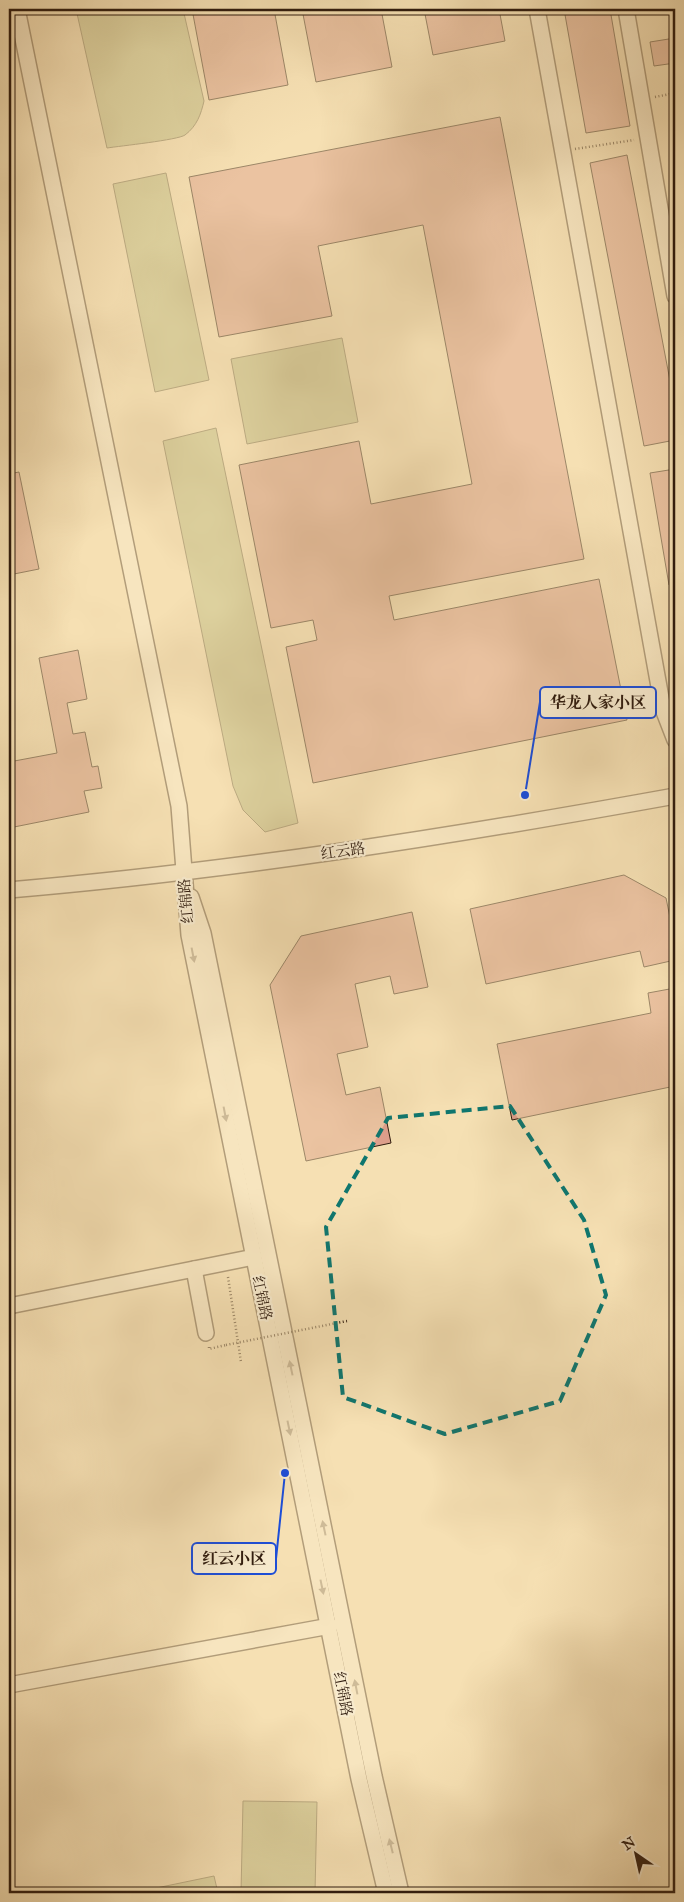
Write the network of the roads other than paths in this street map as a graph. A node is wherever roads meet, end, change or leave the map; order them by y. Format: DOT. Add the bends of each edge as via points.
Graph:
graph roads {
  1 [pos="17,9"];
  2 [pos="537,9"];
  3 [pos="626,9"];
  4 [pos="675,296"];
  5 [pos="669,708"];
  6 [pos="675,740"];
  7 [pos="675,796"];
  8 [pos="183,872"];
  9 [pos="9,890"];
  10 [pos="254,1258"];
  11 [pos="194,1269"];
  12 [pos="9,1306"];
  13 [pos="206,1333"];
  14 [pos="330,1626"];
  15 [pos="9,1686"];
  16 [pos="386,1893"];
  17 [pos="401,1893"];
  1 -- 8 [label="street" via="179,806"];
  2 -- 5 [label="street"];
  3 -- 4 [label="street"];
  5 -- 6 [label="street"];
  7 -- 8 [label="street, 红云路" via="343,852"];
  8 -- 9 [label="street, 红云路"];
  8 -- 10 [label="street, 红锦路, one-way" via="189,935"];
  17 -- 8 [label="street, 红锦路, one-way" via="374,1776 204,933"];
  10 -- 11 [label="street"];
  10 -- 14 [label="street, 红锦路, one-way"];
  11 -- 12 [label="street"];
  11 -- 13 [label="street"];
  14 -- 15 [label="street"];
  14 -- 16 [label="street, 红锦路" via="359,1779"];
}
